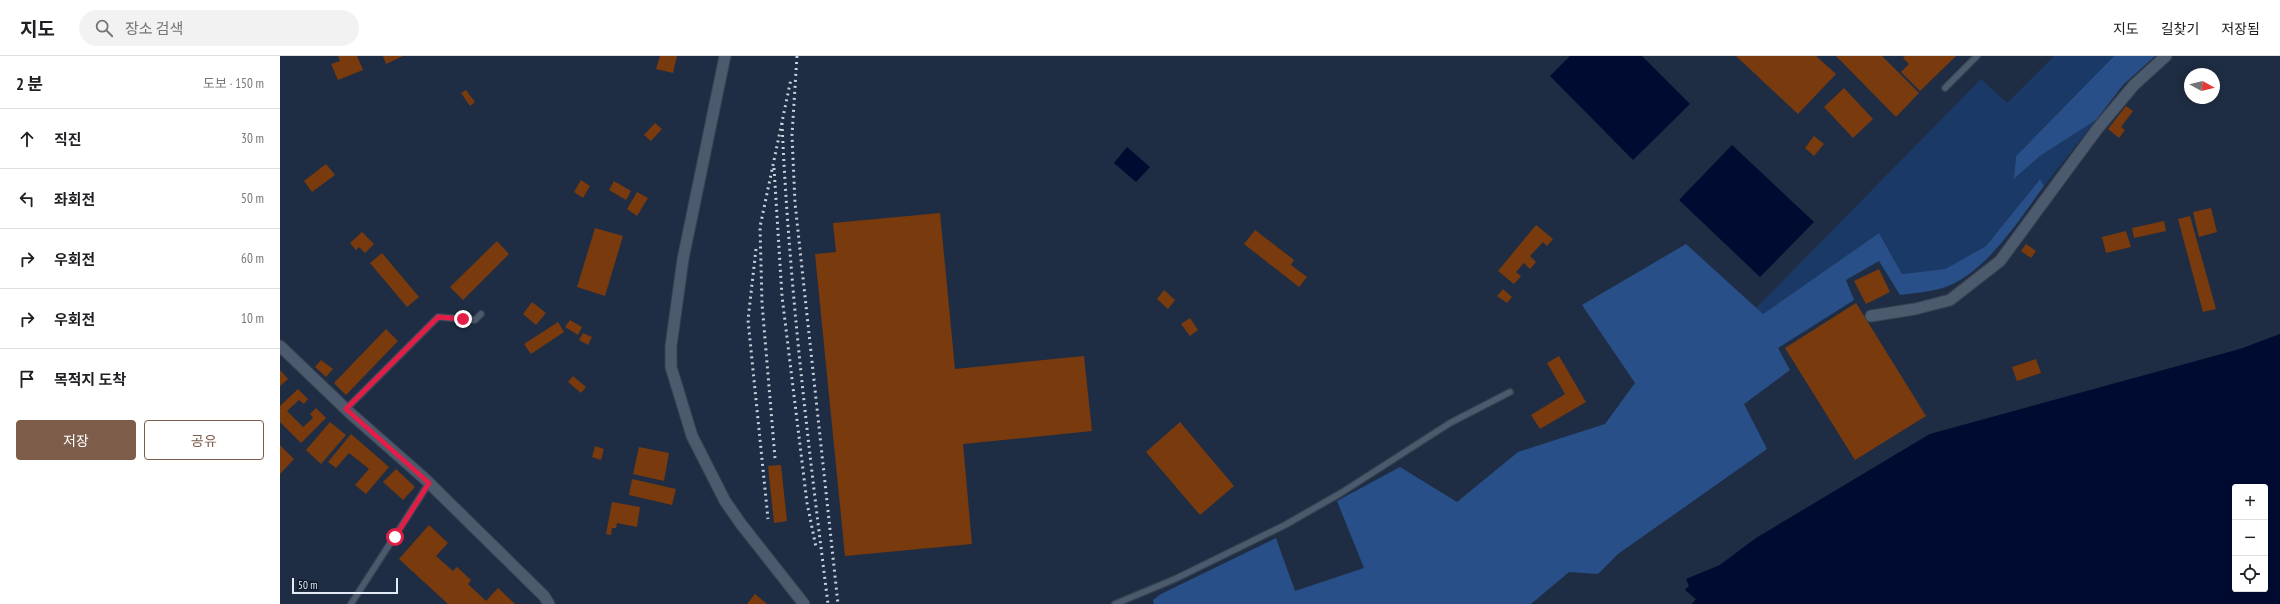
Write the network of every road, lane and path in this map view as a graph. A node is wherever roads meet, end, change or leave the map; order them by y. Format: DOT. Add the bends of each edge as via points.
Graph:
graph roads {
  1 [pos="725,56"];
  2 [pos="1978,56"];
  3 [pos="2166,56"];
  4 [pos="1945,88"];
  5 [pos="481,314"];
  6 [pos="1871,316"];
  7 [pos="280,346"];
  8 [pos="1510,392"];
  9 [pos="346,409"];
  10 [pos="429,483"];
  11 [pos="351,604"];
  12 [pos="549,604"];
  13 [pos="804,604"];
  14 [pos="1115,604"];
  1 -- 13 [label="street" via="683,259 671,346 672,367 692,436 725,501"];
  2 -- 4 [label="lane"];
  3 -- 6 [label="street" via="2134,85 2098,128 2000,262 1950,300"];
  5 -- 9 [label="lane" via="475,320 438,317"];
  7 -- 9 [label="street"];
  8 -- 14 [label="lane" via="1450,423 1341,493 1285,525 1175,579"];
  9 -- 10 [label="street"];
  10 -- 11 [label="lane"];
  10 -- 12 [label="street" via="544,596"];
}
